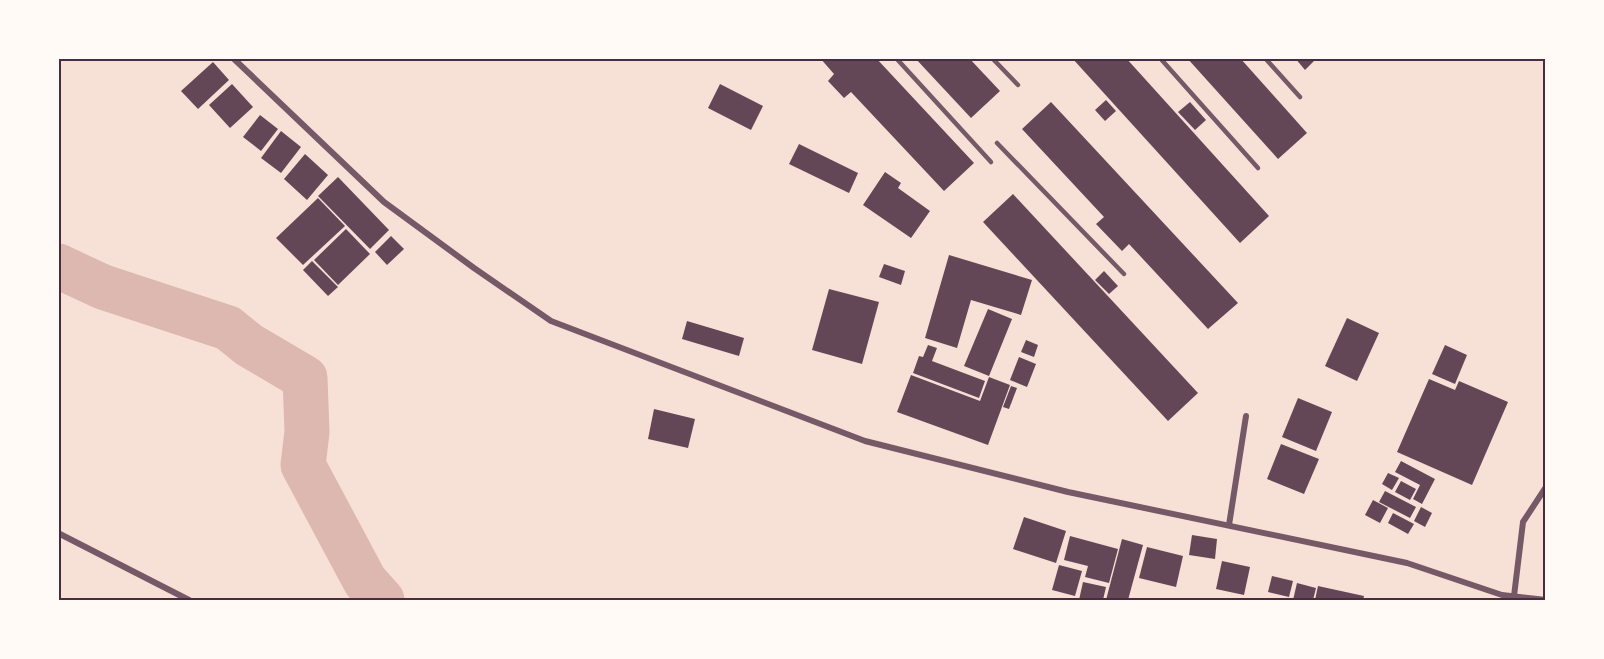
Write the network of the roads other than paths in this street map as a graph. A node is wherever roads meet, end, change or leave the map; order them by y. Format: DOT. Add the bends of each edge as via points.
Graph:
graph roads {
  1 [pos="233,58"];
  2 [pos="896,58"];
  3 [pos="992,58"];
  4 [pos="1160,58"];
  5 [pos="1265,58"];
  6 [pos="1018,85"];
  7 [pos="1300,97"];
  8 [pos="997,143"];
  9 [pos="991,162"];
  10 [pos="1258,168"];
  11 [pos="1124,274"];
  12 [pos="1246,416"];
  13 [pos="1545,487"];
  14 [pos="1228,525"];
  15 [pos="58,533"];
  16 [pos="1514,596"];
  17 [pos="1499,598"];
  18 [pos="189,600"];
  19 [pos="1545,600"];
  1 -- 14 [label="street" via="384,202 551,321 865,441 1068,492"];
  2 -- 9 [label="lane"];
  3 -- 6 [label="lane"];
  4 -- 10 [label="lane"];
  5 -- 7 [label="lane"];
  8 -- 11 [label="lane"];
  12 -- 14 [label="street"];
  13 -- 16 [label="street" via="1523,522"];
  14 -- 17 [label="street" via="1407,562"];
  15 -- 18 [label="street"];
  16 -- 17 [label="street"];
  16 -- 19 [label="street"];
}
